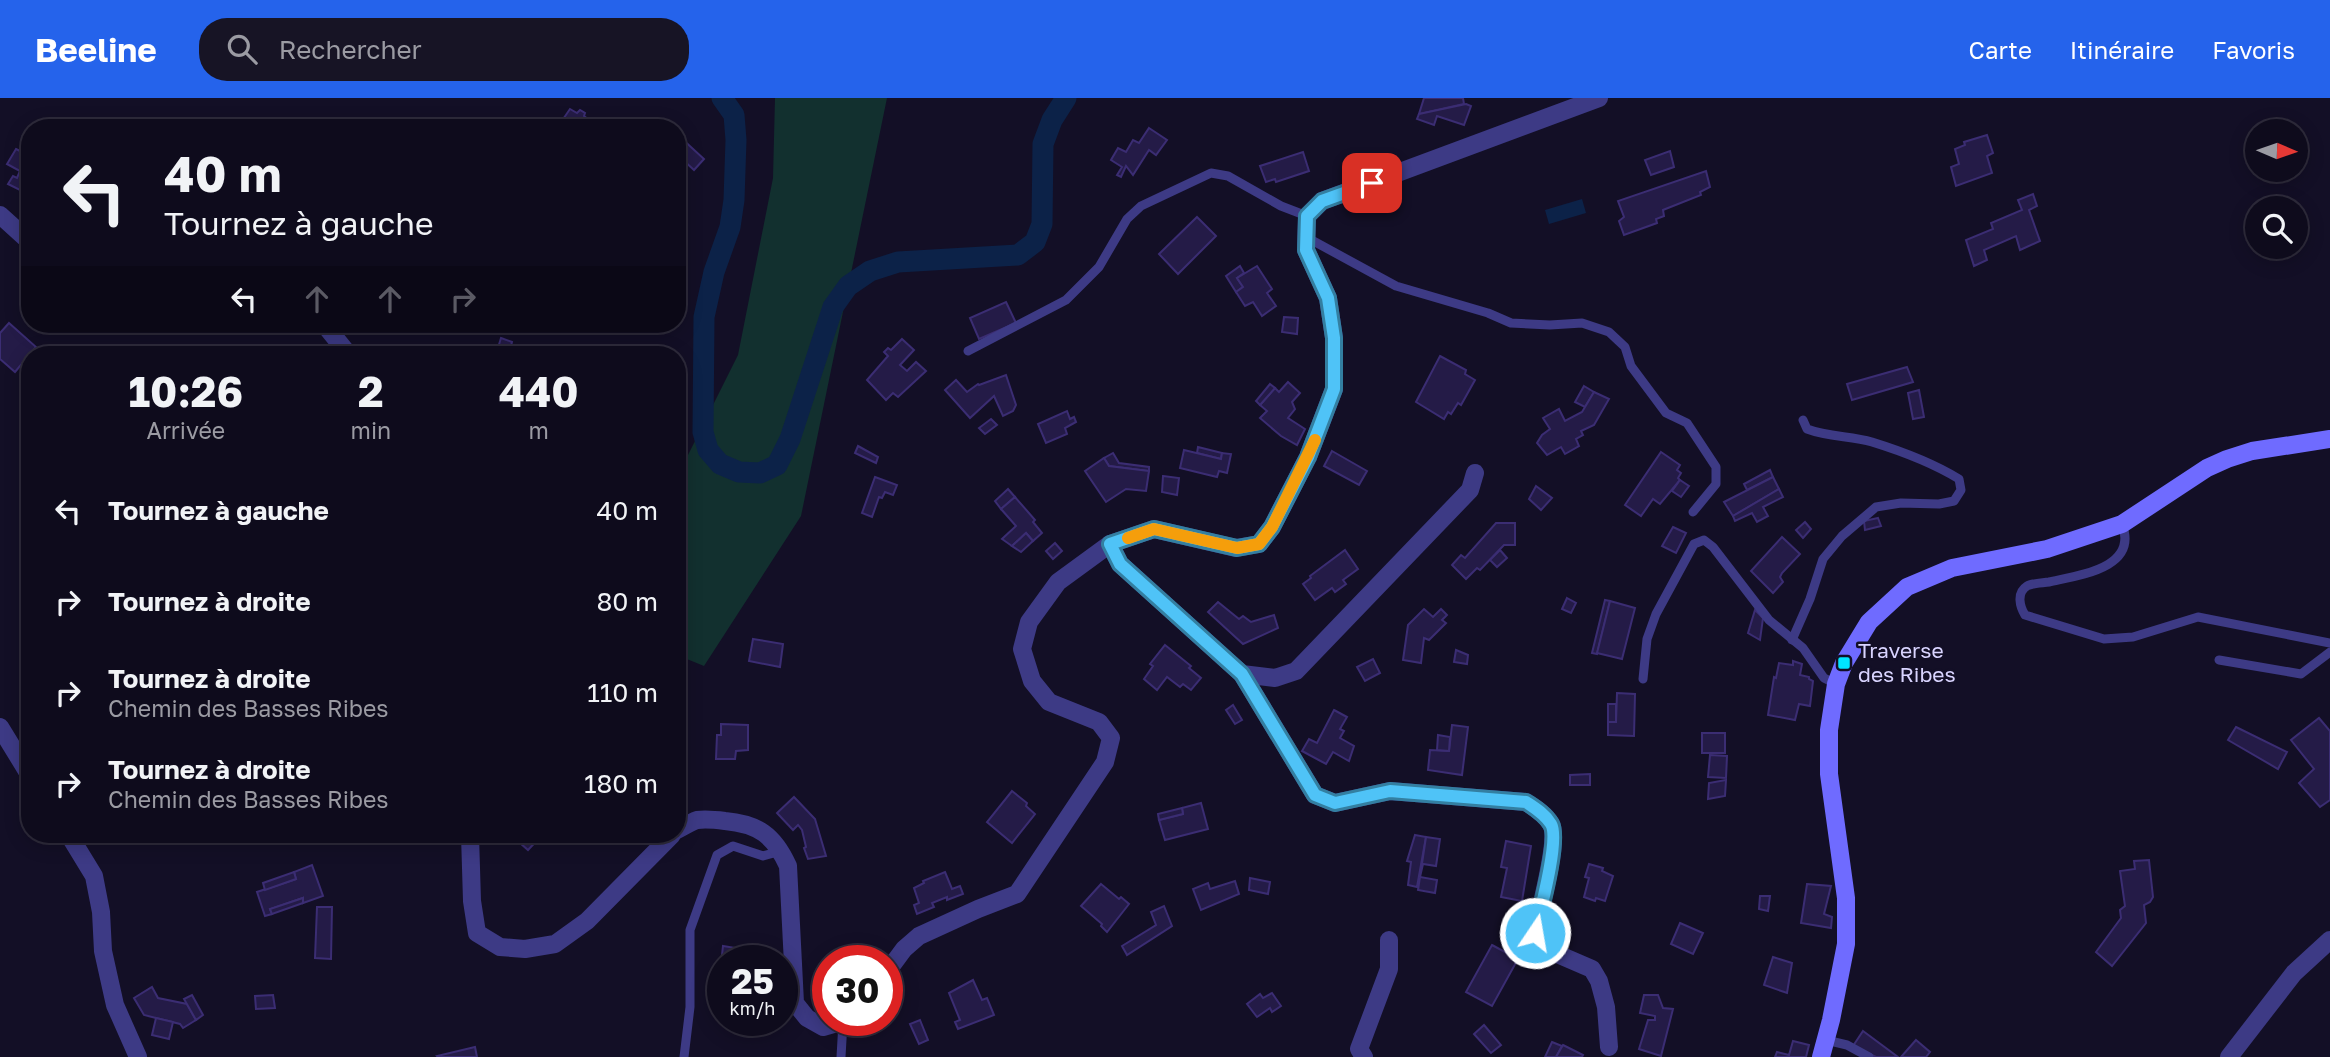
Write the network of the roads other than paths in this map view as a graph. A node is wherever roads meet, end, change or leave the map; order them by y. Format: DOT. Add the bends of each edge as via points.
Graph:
graph roads {
  1 [pos="1599,98"];
  2 [pos="0,215"];
  3 [pos="1307,216"];
  4 [pos="21,234"];
  5 [pos="1306,237"];
  6 [pos="968,351"];
  7 [pos="1803,420"];
  8 [pos="2330,439"];
  9 [pos="1475,473"];
  10 [pos="1693,512"];
  11 [pos="2122,524"];
  12 [pos="1110,544"];
  13 [pos="1792,640"];
  14 [pos="2330,643"];
  15 [pos="2330,652"];
  16 [pos="2219,660"];
  17 [pos="1242,674"];
  18 [pos="1643,679"];
  19 [pos="1836,684"];
  20 [pos="0,727"];
  21 [pos="21,762"];
  22 [pos="686,826"];
  23 [pos="74,843"];
  24 [pos="470,843"];
  25 [pos="664,843"];
  26 [pos="781,851"];
  27 [pos="1390,940"];
  28 [pos="2330,940"];
  29 [pos="903,950"];
  30 [pos="812,1021"];
  31 [pos="843,1036"];
  32 [pos="1609,1047"];
  33 [pos="1823,1048"];
  34 [pos="138,1057"];
  35 [pos="684,1057"];
  36 [pos="841,1057"];
  37 [pos="1364,1057"];
  38 [pos="1869,1057"];
  39 [pos="2229,1057"];
  1 -- 3 [label="street" via="1322,201"];
  2 -- 4 [label="street"];
  3 -- 5 [label="street"];
  3 -- 6 [label="lane" via="1228,176 1212,173 1141,206 1127,219 1099,267 1066,300"];
  5 -- 10 [label="lane" via="1396,286 1511,323 1582,323 1609,332 1625,347 1631,366 1666,413 1688,423 1716,467 1716,484"];
  5 -- 12 [label="street" via="1306,250 1328,298 1334,389 1308,457 1272,527 1259,544 1237,548 1154,529"];
  7 -- 13 [label="lane" via="1807,429 1819,434 1871,441 1946,471 1959,479 1961,490 1954,501 1877,507 1842,536 1823,559"];
  8 -- 11 [label="main road" via="2227,459"];
  9 -- 17 [label="street" via="1470,489 1296,671 1275,678"];
  11 -- 14 [label="lane" via="2127,536 2120,557 2088,573 2027,586 2020,607 2025,615 2104,639 2133,637 2199,617"];
  11 -- 19 [label="main road" via="2047,549 1952,568 1907,587 1869,622"];
  12 -- 17 [label="street" via="1120,564"];
  12 -- 29 [label="street" via="1058,582 1029,622 1022,649 1032,681 1049,702 1099,722 1111,738 1105,762 1017,894 919,936"];
  13 -- 18 [label="lane" via="1769,620 1704,540 1693,544 1656,614 1647,639"];
  13 -- 19 [label="lane" via="1824,678"];
  15 -- 16 [label="lane" via="2301,674"];
  17 -- 32 [label="street" via="1315,795 1335,803 1390,791 1526,802 1544,814 1553,826 1554,842 1535,933 1541,947 1591,969 1600,981"];
  19 -- 33 [label="main road" via="1829,774 1845,884 1846,943"];
  20 -- 21 [label="street"];
  22 -- 26 [label="street" via="697,820 745,823 766,833"];
  23 -- 34 [label="street" via="94,876 115,1005"];
  24 -- 25 [label="street" via="477,933 500,947 525,949 555,944 587,921"];
  26 -- 30 [label="street" via="788,866 795,1003"];
  26 -- 35 [label="lane" via="763,856 733,846 717,855 690,930 690,1007"];
  27 -- 37 [label="street" via="1389,969 1359,1049"];
  28 -- 39 [label="street" via="2294,973"];
  31 -- 36 [label="lane"];
  33 -- 38 [label="lane" via="1847,1045"];
}
